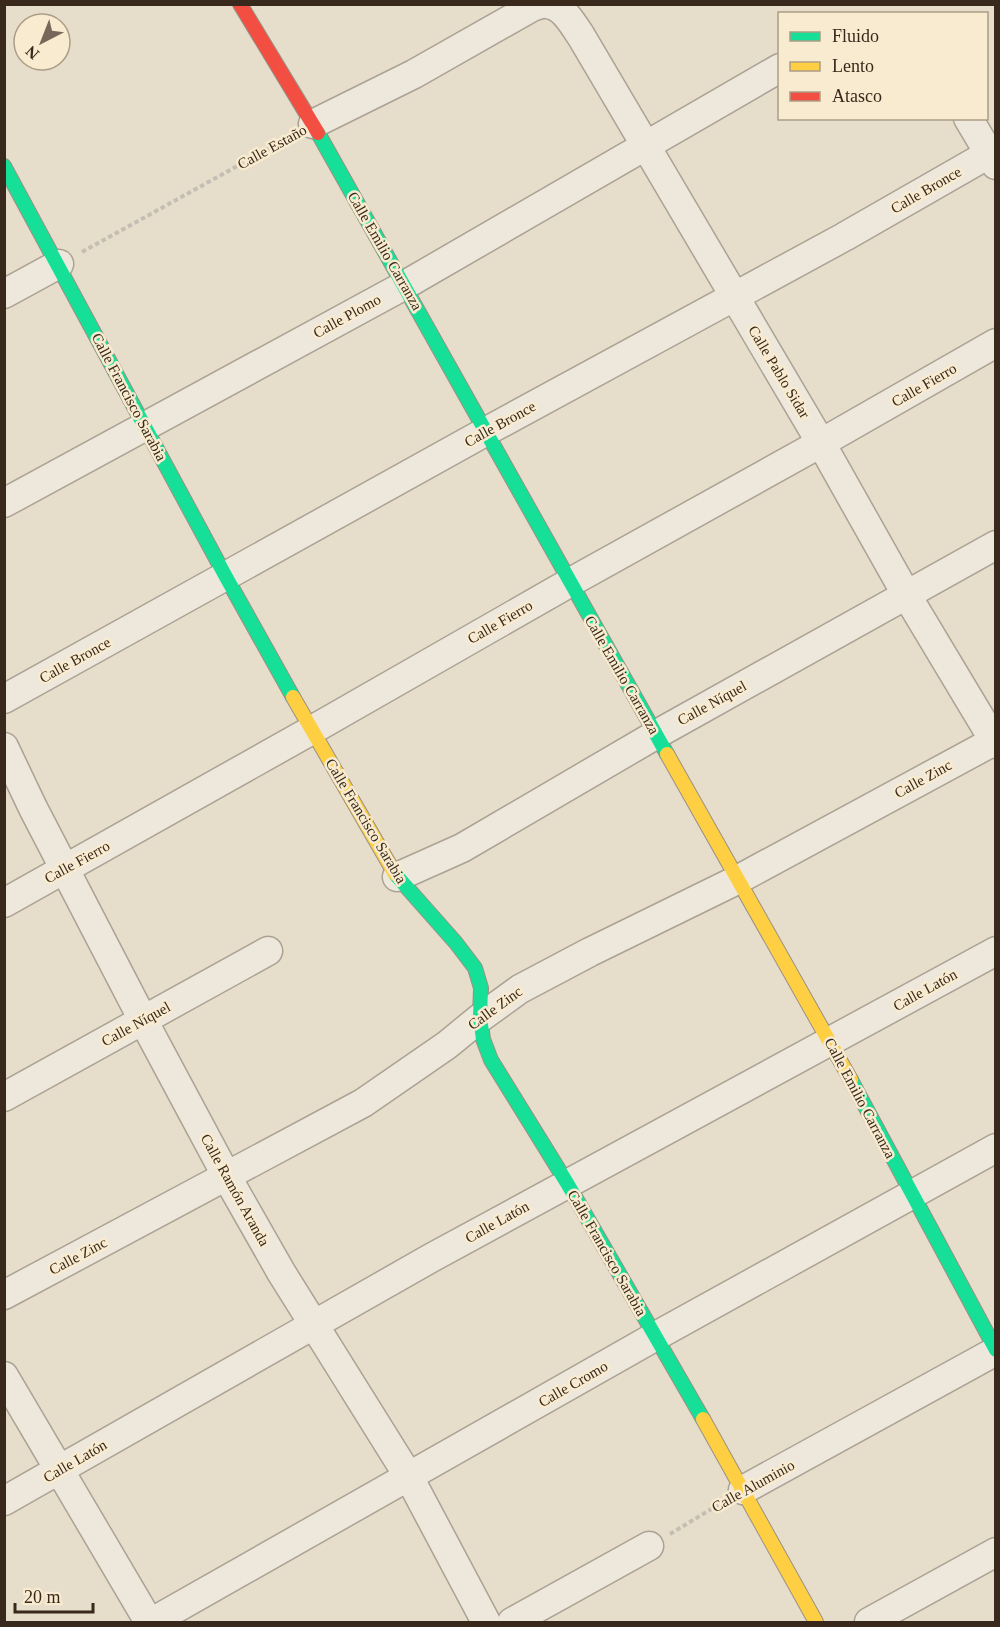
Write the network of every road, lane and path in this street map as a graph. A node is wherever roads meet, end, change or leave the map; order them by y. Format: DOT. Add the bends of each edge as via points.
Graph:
graph roads {
  1 [pos="240,4"];
  2 [pos="541,4"];
  3 [pos="546,4"];
  4 [pos="555,5"];
  5 [pos="778,69"];
  6 [pos="969,120"];
  7 [pos="313,124"];
  8 [pos="644,145"];
  9 [pos="993,156"];
  10 [pos="4,166"];
  11 [pos="59,264"];
  12 [pos="405,285"];
  13 [pos="4,294"];
  14 [pos="734,297"];
  15 [pos="996,343"];
  16 [pos="144,427"];
  17 [pos="485,432"];
  18 [pos="821,443"];
  19 [pos="4,503"];
  20 [pos="996,545"];
  21 [pos="226,577"];
  22 [pos="569,583"];
  23 [pos="906,594"];
  24 [pos="4,699"];
  25 [pos="312,730"];
  26 [pos="657,734"];
  27 [pos="995,742"];
  28 [pos="4,747"];
  29 [pos="66,869"];
  30 [pos="397,877"];
  31 [pos="739,879"];
  32 [pos="4,903"];
  33 [pos="267,951"];
  34 [pos="996,951"];
  35 [pos="480,1018"];
  36 [pos="143,1020"];
  37 [pos="830,1042"];
  38 [pos="4,1097"];
  39 [pos="996,1148"];
  40 [pos="227,1177"];
  41 [pos="567,1183"];
  42 [pos="911,1193"];
  43 [pos="4,1295"];
  44 [pos="314,1326"];
  45 [pos="656,1336"];
  46 [pos="996,1350"];
  47 [pos="4,1376"];
  48 [pos="59,1470"];
  49 [pos="409,1477"];
  50 [pos="742,1490"];
  51 [pos="4,1501"];
  52 [pos="649,1546"];
  53 [pos="996,1552"];
  54 [pos="150,1623"];
  55 [pos="486,1623"];
  56 [pos="512,1623"];
  57 [pos="816,1623"];
  58 [pos="869,1623"];
  1 -- 7 [label="street, Calle Emilio Carranza"];
  2 -- 7 [label="street, Calle Estaño"];
  3 -- 4 [label="street"];
  4 -- 8 [label="street, Calle Pablo Sidar" via="581,36"];
  5 -- 8 [label="street, Calle Plomo"];
  6 -- 9 [label="street"];
  7 -- 11 [label="path, Calle Estaño"];
  7 -- 12 [label="street, Calle Emilio Carranza"];
  8 -- 12 [label="street, Calle Plomo"];
  8 -- 14 [label="street, Calle Pablo Sidar"];
  9 -- 14 [label="street, Calle Bronce"];
  10 -- 11 [label="street, Calle Francisco Sarabia"];
  11 -- 13 [label="street"];
  11 -- 16 [label="street, Calle Francisco Sarabia"];
  12 -- 16 [label="street, Calle Plomo"];
  12 -- 17 [label="street, Calle Emilio Carranza"];
  14 -- 17 [label="street, Calle Bronce"];
  14 -- 18 [label="street, Calle Pablo Sidar"];
  15 -- 18 [label="street, Calle Fierro"];
  16 -- 19 [label="street, Calle Plomo"];
  16 -- 21 [label="street, Calle Francisco Sarabia"];
  17 -- 21 [label="street, Calle Bronce"];
  17 -- 22 [label="street, Calle Emilio Carranza"];
  18 -- 22 [label="street, Calle Fierro"];
  18 -- 23 [label="street, Calle Pablo Sidar"];
  20 -- 23 [label="street, Calle Níquel"];
  21 -- 24 [label="street, Calle Bronce"];
  21 -- 25 [label="street, Calle Francisco Sarabia"];
  22 -- 25 [label="street, Calle Fierro"];
  22 -- 26 [label="street, Calle Emilio Carranza"];
  23 -- 26 [label="street, Calle Níquel"];
  23 -- 27 [label="street, Calle Pablo Sidar"];
  25 -- 29 [label="street, Calle Fierro"];
  25 -- 30 [label="street, Calle Francisco Sarabia"];
  26 -- 30 [label="street, Calle Níquel" via="462,848"];
  26 -- 31 [label="street, Calle Emilio Carranza"];
  27 -- 31 [label="street, Calle Zinc"];
  28 -- 29 [label="street, Calle Ramón Aranda"];
  29 -- 32 [label="street, Calle Fierro"];
  29 -- 36 [label="street, Calle Ramón Aranda"];
  30 -- 35 [label="street, Calle Francisco Sarabia" via="475,968 481,988"];
  31 -- 35 [label="street, Calle Zinc" via="520,989"];
  31 -- 37 [label="street, Calle Emilio Carranza"];
  33 -- 36 [label="street, Calle Níquel"];
  34 -- 37 [label="street, Calle Latón"];
  35 -- 40 [label="street, Calle Zinc" via="440,1051 363,1103"];
  35 -- 41 [label="street, Calle Francisco Sarabia" via="491,1060"];
  36 -- 38 [label="street, Calle Níquel"];
  36 -- 40 [label="street, Calle Ramón Aranda"];
  37 -- 41 [label="street, Calle Latón"];
  37 -- 42 [label="street, Calle Emilio Carranza"];
  39 -- 42 [label="street, Calle Cromo"];
  40 -- 43 [label="street, Calle Zinc"];
  40 -- 44 [label="street, Calle Ramón Aranda"];
  41 -- 44 [label="street, Calle Latón"];
  41 -- 45 [label="street, Calle Francisco Sarabia"];
  42 -- 45 [label="street, Calle Cromo"];
  42 -- 46 [label="street, Calle Emilio Carranza"];
  44 -- 48 [label="street, Calle Latón"];
  44 -- 49 [label="street, Calle Ramón Aranda"];
  45 -- 49 [label="street, Calle Cromo"];
  45 -- 50 [label="street, Calle Francisco Sarabia"];
  46 -- 50 [label="street, Calle Aluminio"];
  47 -- 48 [label="street"];
  48 -- 51 [label="street, Calle Latón"];
  48 -- 54 [label="street"];
  49 -- 54 [label="street, Calle Cromo"];
  49 -- 55 [label="street, Calle Ramón Aranda"];
  50 -- 52 [label="path, Calle Aluminio"];
  50 -- 57 [label="street, Calle Francisco Sarabia"];
  52 -- 56 [label="street"];
  53 -- 58 [label="street"];
}
